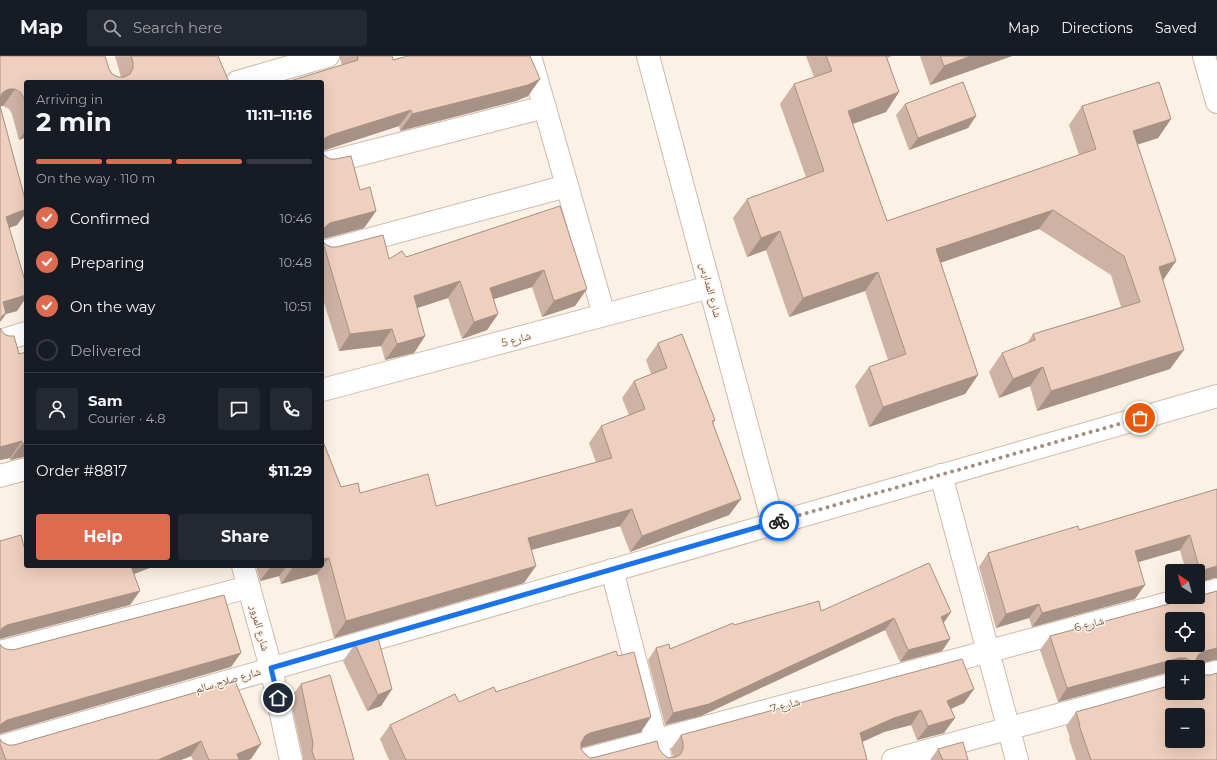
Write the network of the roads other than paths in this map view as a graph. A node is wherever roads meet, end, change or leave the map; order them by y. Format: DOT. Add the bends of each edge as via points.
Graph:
graph roads {
  1 [pos="328,56"];
  2 [pos="530,56"];
  3 [pos="648,56"];
  4 [pos="1204,56"];
  5 [pos="244,80"];
  6 [pos="1217,102"];
  7 [pos="545,106"];
  8 [pos="324,163"];
  9 [pos="567,186"];
  10 [pos="324,251"];
  11 [pos="710,287"];
  12 [pos="604,315"];
  13 [pos="24,334"];
  14 [pos="0,341"];
  15 [pos="324,389"];
  16 [pos="1217,396"];
  17 [pos="24,470"];
  18 [pos="941,475"];
  19 [pos="0,476"];
  20 [pos="773,523"];
  21 [pos="244,568"];
  22 [pos="612,570"];
  23 [pos="249,587"];
  24 [pos="1217,590"];
  25 [pos="1205,593"];
  26 [pos="1165,604"];
  27 [pos="987,651"];
  28 [pos="0,652"];
  29 [pos="271,668"];
  30 [pos="1217,672"];
  31 [pos="1205,675"];
  32 [pos="1165,686"];
  33 [pos="1009,730"];
  34 [pos="0,747"];
  35 [pos="659,750"];
  36 [pos="291,760"];
  37 [pos="583,760"];
  38 [pos="893,760"];
  39 [pos="1017,760"];
  1 -- 5 [label="street"];
  2 -- 7 [label="street"];
  3 -- 11 [label="street, شارع المدارس"];
  4 -- 6 [label="street"];
  7 -- 8 [label="street"];
  7 -- 9 [label="street"];
  9 -- 10 [label="street"];
  9 -- 12 [label="street"];
  11 -- 12 [label="street, شارع 5"];
  11 -- 20 [label="street, شارع المدارس"];
  12 -- 15 [label="street, شارع 5"];
  13 -- 14 [label="street"];
  16 -- 18 [label="street, شارع صلاح سالم"];
  17 -- 19 [label="street"];
  18 -- 20 [label="street, شارع صلاح سالم"];
  18 -- 27 [label="street"];
  20 -- 22 [label="street, شارع صلاح سالم"];
  21 -- 23 [label="street, شارع المرور"];
  22 -- 29 [label="street, شارع صلاح سالم"];
  22 -- 35 [label="street"];
  23 -- 28 [label="street"];
  23 -- 29 [label="street, شارع المرور"];
  24 -- 25 [label="street"];
  26 -- 27 [label="street, شارع 6"];
  27 -- 33 [label="street"];
  27 -- 35 [label="street, شارع 7"];
  29 -- 34 [label="street, شارع صلاح سالم"];
  29 -- 36 [label="street, شارع المرور"];
  30 -- 31 [label="street"];
  32 -- 33 [label="street"];
  33 -- 38 [label="street"];
  33 -- 39 [label="street"];
  35 -- 37 [label="street, شارع 7"];
}
